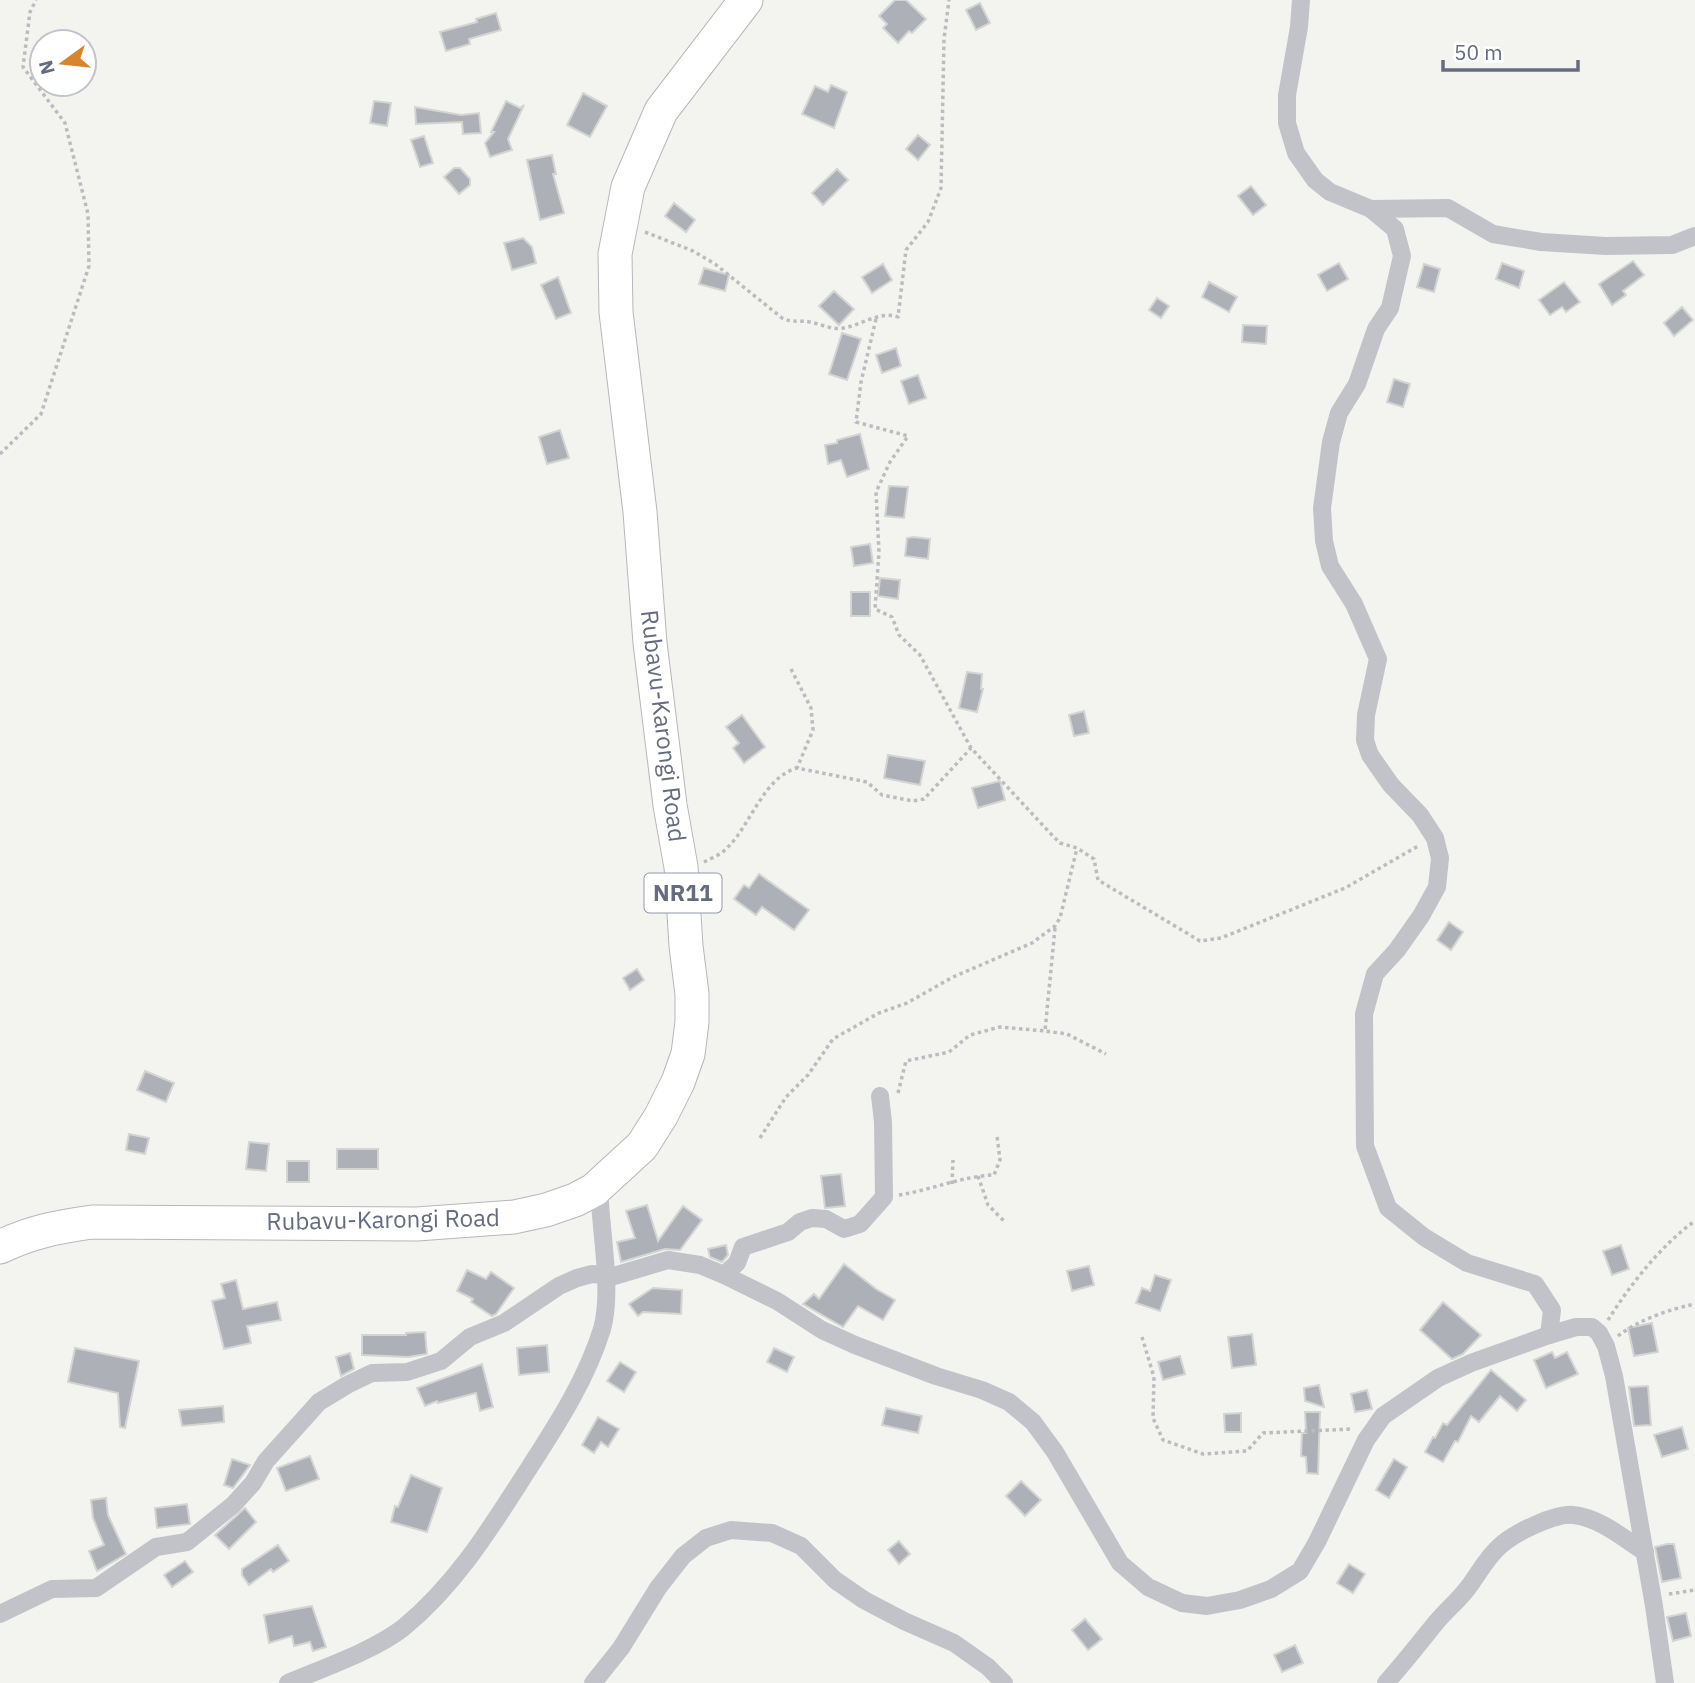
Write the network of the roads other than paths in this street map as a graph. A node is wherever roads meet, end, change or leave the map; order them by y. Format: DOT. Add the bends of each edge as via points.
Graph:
graph roads {
  1 [pos="746,0"];
  2 [pos="1301,0"];
  3 [pos="1371,209"];
  4 [pos="1695,236"];
  5 [pos="880,1096"];
  6 [pos="594,1190"];
  7 [pos="0,1247"];
  8 [pos="724,1275"];
  9 [pos="605,1276"];
  10 [pos="1549,1335"];
  11 [pos="1644,1552"];
  12 [pos="0,1614"];
  13 [pos="288,1683"];
  14 [pos="593,1683"];
  15 [pos="1004,1683"];
  16 [pos="1386,1683"];
  17 [pos="1665,1683"];
  1 -- 6 [label="highway, Rubavu-Karongi Road / NR11" via="661,111 633,175 615,254 616,312 659,721 681,867 692,1022 688,1054 661,1116 642,1146"];
  2 -- 3 [label="street" via="1287,94 1287,123 1296,153 1330,192"];
  3 -- 4 [label="street" via="1448,208 1493,234 1541,242 1672,245"];
  3 -- 10 [label="street" via="1395,229 1402,256 1391,309 1376,329 1331,442 1322,508 1324,541 1330,566 1354,604 1378,659 1364,740 1391,785 1420,815 1440,858 1437,887 1397,950 1375,974 1364,1014 1366,1146 1388,1208 1467,1263 1535,1284 1552,1310"];
  5 -- 8 [label="street" via="884,1197 860,1224 844,1229 826,1219 812,1218 788,1232 743,1247 737,1263"];
  6 -- 7 [label="highway, Rubavu-Karongi Road / NR11" via="546,1210 479,1221 92,1222 52,1227"];
  6 -- 9 [label="street" via="600,1202"];
  8 -- 9 [label="street" via="668,1260"];
  8 -- 10 [label="street" via="855,1345 1009,1402 1033,1422 1055,1452 1120,1563 1148,1587 1182,1602 1207,1606 1271,1589 1300,1571 1366,1440 1383,1416 1438,1378"];
  9 -- 12 [label="street" via="592,1274 559,1286 503,1323 470,1337 441,1361 407,1372 372,1373 346,1385 319,1402 233,1505 187,1542 156,1548 96,1588 52,1589"];
  9 -- 13 [label="street" via="602,1328 585,1372 476,1551 400,1630"];
  10 -- 11 [label="street" via="1592,1327 1602,1340 1614,1376"];
  11 -- 16 [label="street" via="1582,1516 1569,1515 1521,1532 1500,1546"];
  11 -- 17 [label="street"];
  14 -- 15 [label="street" via="684,1556 706,1538 732,1530 772,1533 801,1546 835,1580 864,1600 954,1643"];
}
